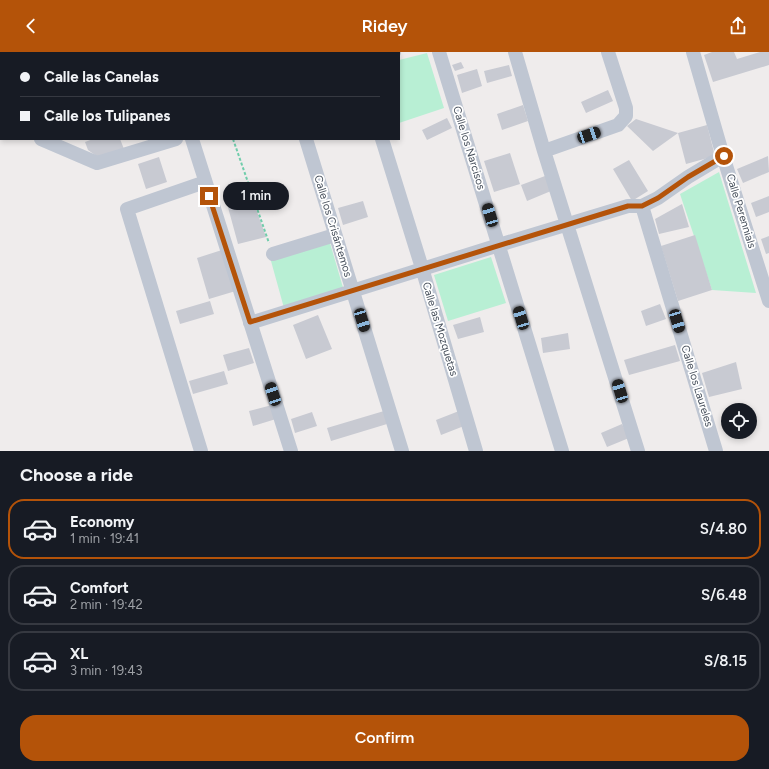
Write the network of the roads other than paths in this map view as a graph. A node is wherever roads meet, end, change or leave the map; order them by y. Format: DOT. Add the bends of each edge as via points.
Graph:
graph roads {
  1 [pos="439,52"];
  2 [pos="515,52"];
  3 [pos="608,52"];
  4 [pos="693,52"];
  5 [pos="42,140"];
  6 [pos="169,140"];
  7 [pos="192,140"];
  8 [pos="306,140"];
  9 [pos="382,140"];
  10 [pos="133,145"];
  11 [pos="544,151"];
  12 [pos="724,156"];
  13 [pos="205,182"];
  14 [pos="642,206"];
  15 [pos="568,225"];
  16 [pos="335,235"];
  17 [pos="499,245"];
  18 [pos="273,254"];
  19 [pos="422,268"];
  20 [pos="353,290"];
  21 [pos="769,301"];
  22 [pos="250,322"];
  23 [pos="201,451"];
  24 [pos="291,451"];
  25 [pos="402,451"];
  26 [pos="476,451"];
  27 [pos="562,451"];
  28 [pos="638,451"];
  29 [pos="716,451"];
  1 -- 17 [label="street, Calle los Narcisos"];
  2 -- 11 [label="street"];
  3 -- 11 [label="street" via="626,108 626,116 618,125"];
  4 -- 12 [label="street, Calle Perennials"];
  5 -- 10 [label="street" via="97,163"];
  6 -- 10 [label="street"];
  7 -- 13 [label="street"];
  8 -- 16 [label="street, Calle los Crisántemos"];
  9 -- 19 [label="street, Calle las Mozquetas"];
  11 -- 15 [label="street"];
  12 -- 14 [label="street"];
  12 -- 21 [label="street, Calle Perennials"];
  13 -- 22 [label="street"];
  13 -- 23 [label="street" via="127,209"];
  14 -- 15 [label="street" via="628,206"];
  14 -- 29 [label="street, Calle los Laureles"];
  15 -- 17 [label="street"];
  15 -- 28 [label="street"];
  16 -- 18 [label="street"];
  16 -- 20 [label="street, Calle los Crisántemos"];
  17 -- 19 [label="street"];
  17 -- 27 [label="street, Calle los Narcisos"];
  19 -- 20 [label="street"];
  19 -- 26 [label="street, Calle las Mozquetas"];
  20 -- 22 [label="street"];
  20 -- 25 [label="street, Calle los Crisántemos"];
  22 -- 24 [label="street"];
}
